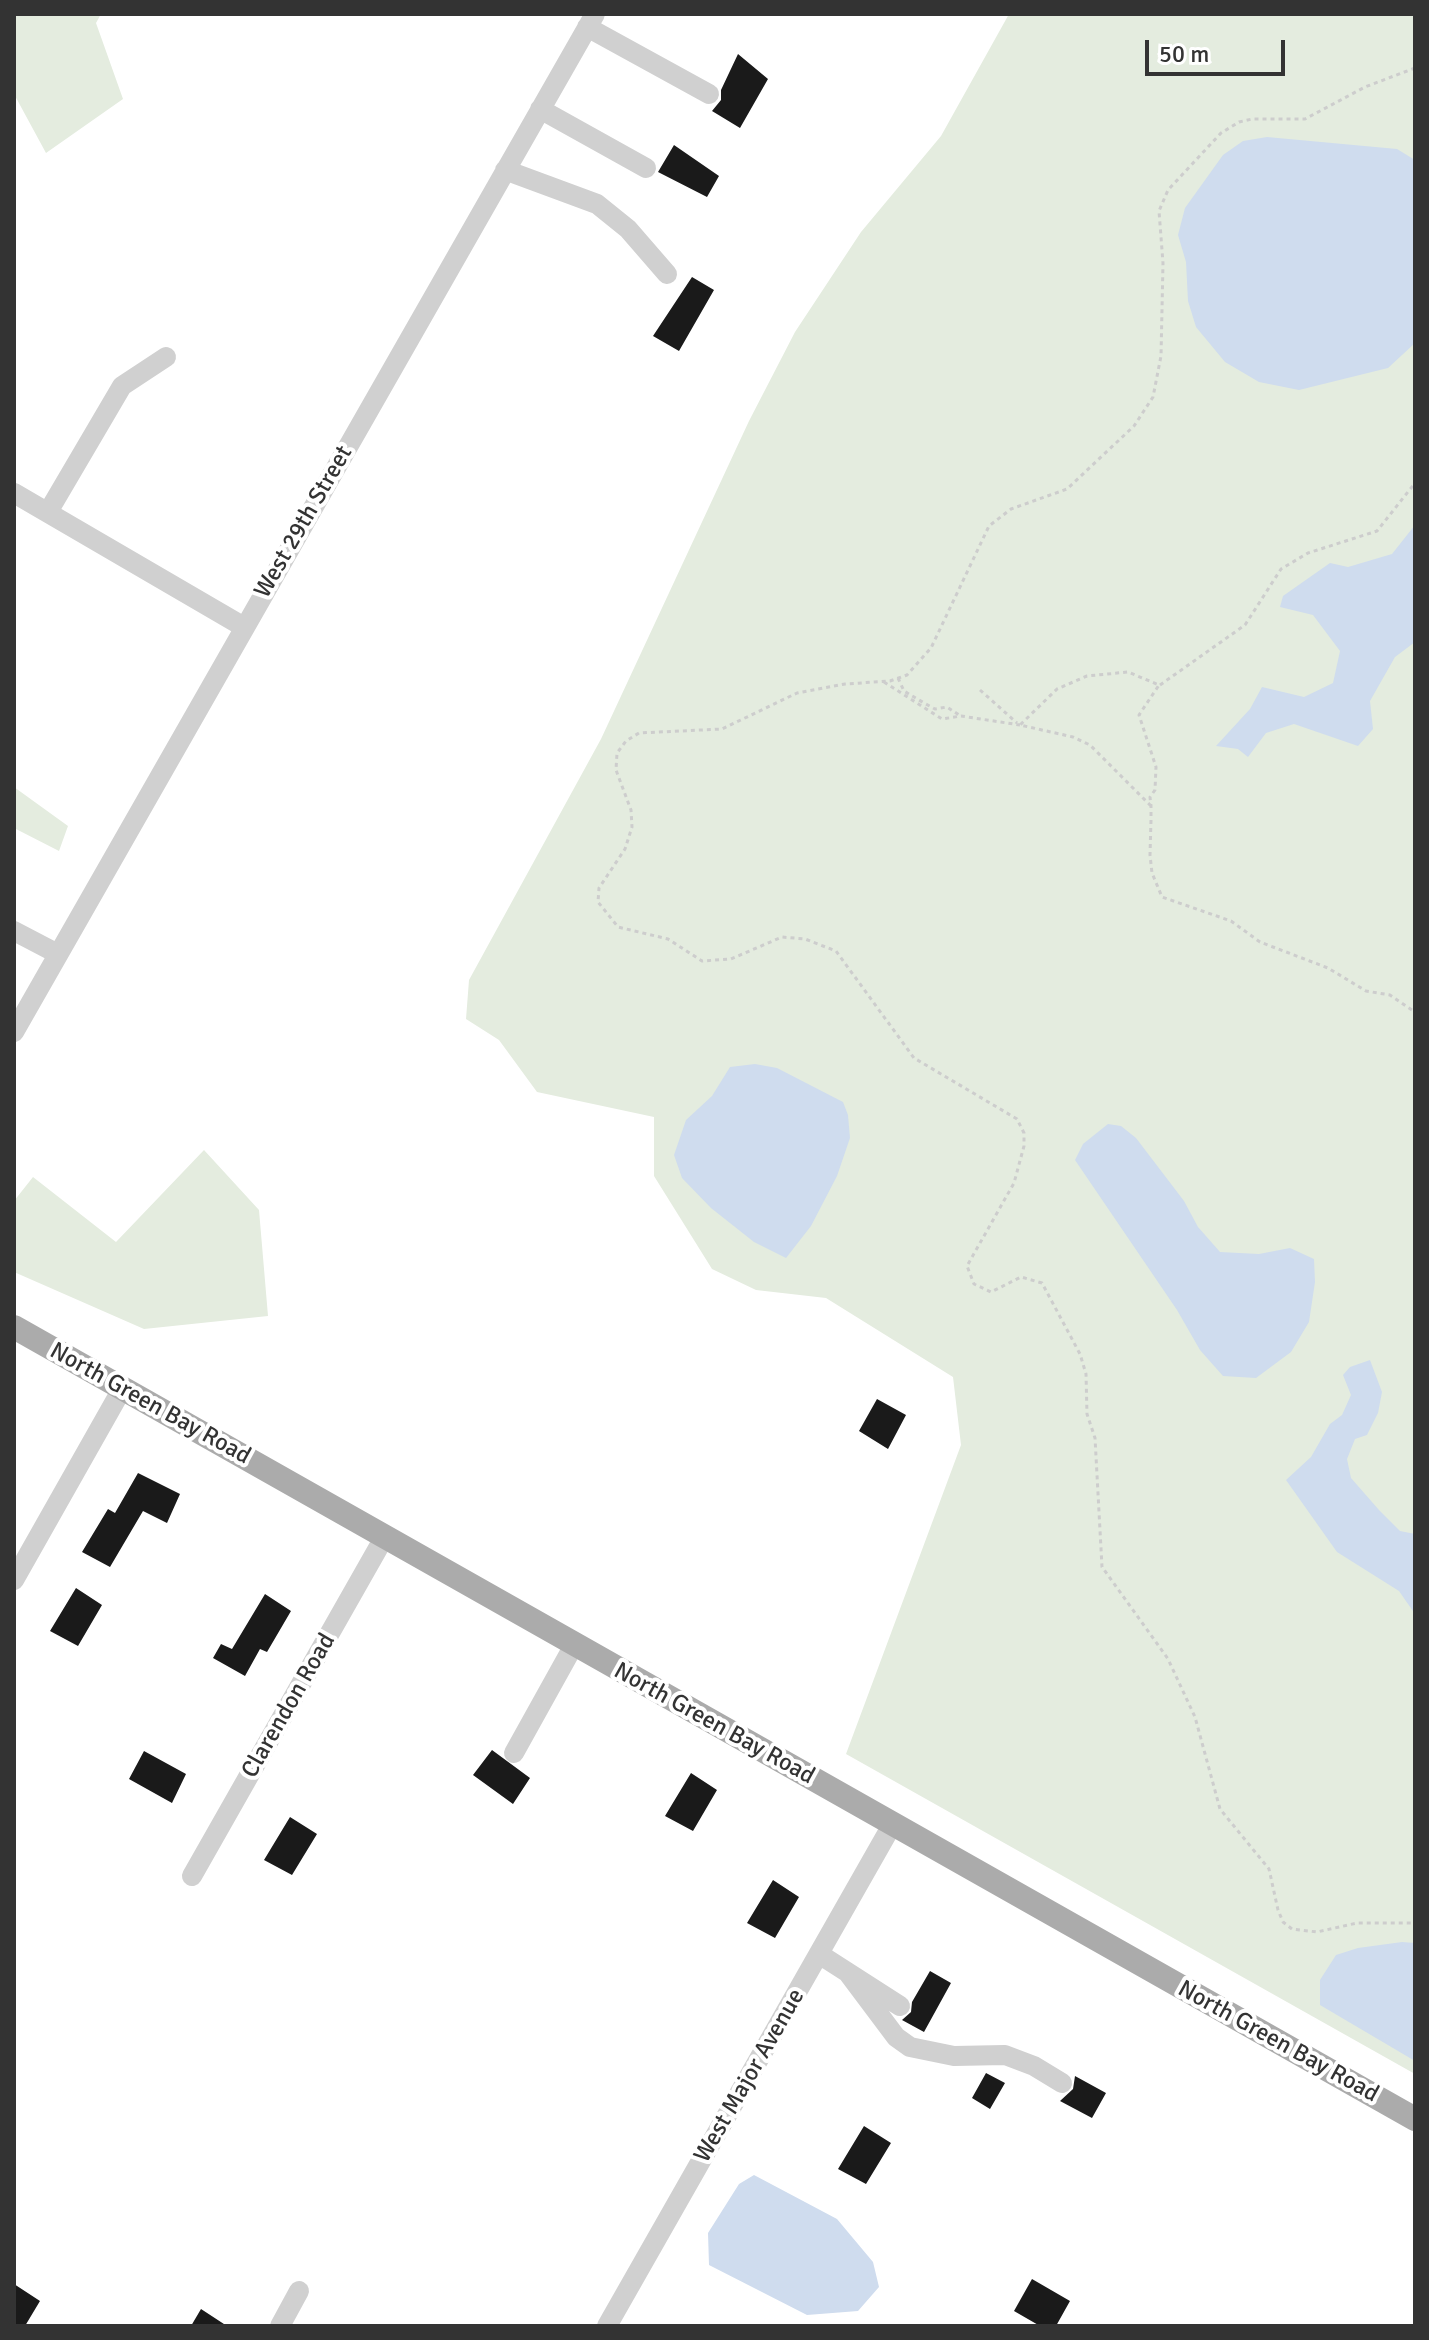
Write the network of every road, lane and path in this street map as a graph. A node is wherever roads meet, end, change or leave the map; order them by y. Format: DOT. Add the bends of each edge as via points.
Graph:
graph roads {
  1 [pos="588,19"];
  2 [pos="1415,68"];
  3 [pos="709,94"];
  4 [pos="540,109"];
  5 [pos="646,168"];
  6 [pos="505,170"];
  7 [pos="667,274"];
  8 [pos="166,357"];
  9 [pos="1415,483"];
  10 [pos="14,493"];
  11 [pos="48,512"];
  12 [pos="244,627"];
  13 [pos="898,678"];
  14 [pos="884,682"];
  15 [pos="1159,685"];
  16 [pos="980,690"];
  17 [pos="961,716"];
  18 [pos="1020,725"];
  19 [pos="1151,806"];
  20 [pos="14,931"];
  21 [pos="58,954"];
  22 [pos="1415,1012"];
  23 [pos="14,1032"];
  24 [pos="14,1327"];
  25 [pos="122,1389"];
  26 [pos="385,1536"];
  27 [pos="14,1580"];
  28 [pos="574,1645"];
  29 [pos="514,1753"];
  30 [pos="892,1825"];
  31 [pos="192,1876"];
  32 [pos="1415,1923"];
  33 [pos="819,1954"];
  34 [pos="848,1973"];
  35 [pos="900,2006"];
  36 [pos="1062,2083"];
  37 [pos="1415,2119"];
  38 [pos="299,2291"];
  39 [pos="280,2326"];
  40 [pos="607,2326"];
  1 -- 3 [label="street"];
  1 -- 4 [label="street, West 29th Street"];
  2 -- 13 [label="path" via="1305,119 1239,122 1221,133 1168,190 1158,222 1163,263 1161,356 1146,410 1080,480 1011,509 989,526 931,648"];
  4 -- 5 [label="street"];
  4 -- 6 [label="street, West 29th Street"];
  6 -- 7 [label="street" via="597,204 628,229"];
  6 -- 12 [label="street, West 29th Street"];
  8 -- 11 [label="street" via="122,386"];
  9 -- 15 [label="path" via="1377,531 1308,553 1281,569 1245,625"];
  10 -- 11 [label="street"];
  11 -- 12 [label="street"];
  12 -- 21 [label="street, West 29th Street"];
  13 -- 14 [label="path"];
  13 -- 17 [label="path" via="904,691 935,709 947,707"];
  14 -- 17 [label="path" via="942,719"];
  14 -- 32 [label="path" via="797,693 722,729 639,733 626,741 617,753 616,770 632,827 625,849 599,888 598,902 618,927 668,939 702,961 731,959 782,937 836,951 914,1058 1017,1119 1024,1146 1014,1183 967,1266 974,1284 991,1292 1021,1277 1042,1283 1080,1354 1095,1438 1102,1567 1168,1659 1195,1717 1220,1809 1269,1869 1278,1910 1292,1929 1317,1932 1357,1923"];
  15 -- 18 [label="path" via="1128,672 1087,676 1057,689"];
  15 -- 19 [label="path" via="1139,715 1156,767"];
  16 -- 18 [label="path"];
  17 -- 18 [label="path"];
  18 -- 19 [label="path" via="1090,745"];
  19 -- 22 [label="path" via="1152,873 1162,897 1231,921 1260,942 1328,968 1366,991 1390,995"];
  20 -- 21 [label="street"];
  21 -- 23 [label="street, West 29th Street"];
  24 -- 25 [label="main road, North Green Bay Road"];
  25 -- 26 [label="main road, North Green Bay Road"];
  25 -- 27 [label="street"];
  26 -- 28 [label="main road, North Green Bay Road"];
  26 -- 31 [label="street, Clarendon Road"];
  28 -- 29 [label="street"];
  28 -- 30 [label="main road, North Green Bay Road"];
  30 -- 33 [label="street, West Major Avenue"];
  30 -- 37 [label="main road, North Green Bay Road"];
  33 -- 34 [label="street"];
  33 -- 40 [label="street, West Major Avenue"];
  34 -- 35 [label="street"];
  34 -- 36 [label="street" via="896,2037 910,2047 954,2056 1005,2055"];
  38 -- 39 [label="street"];
}
